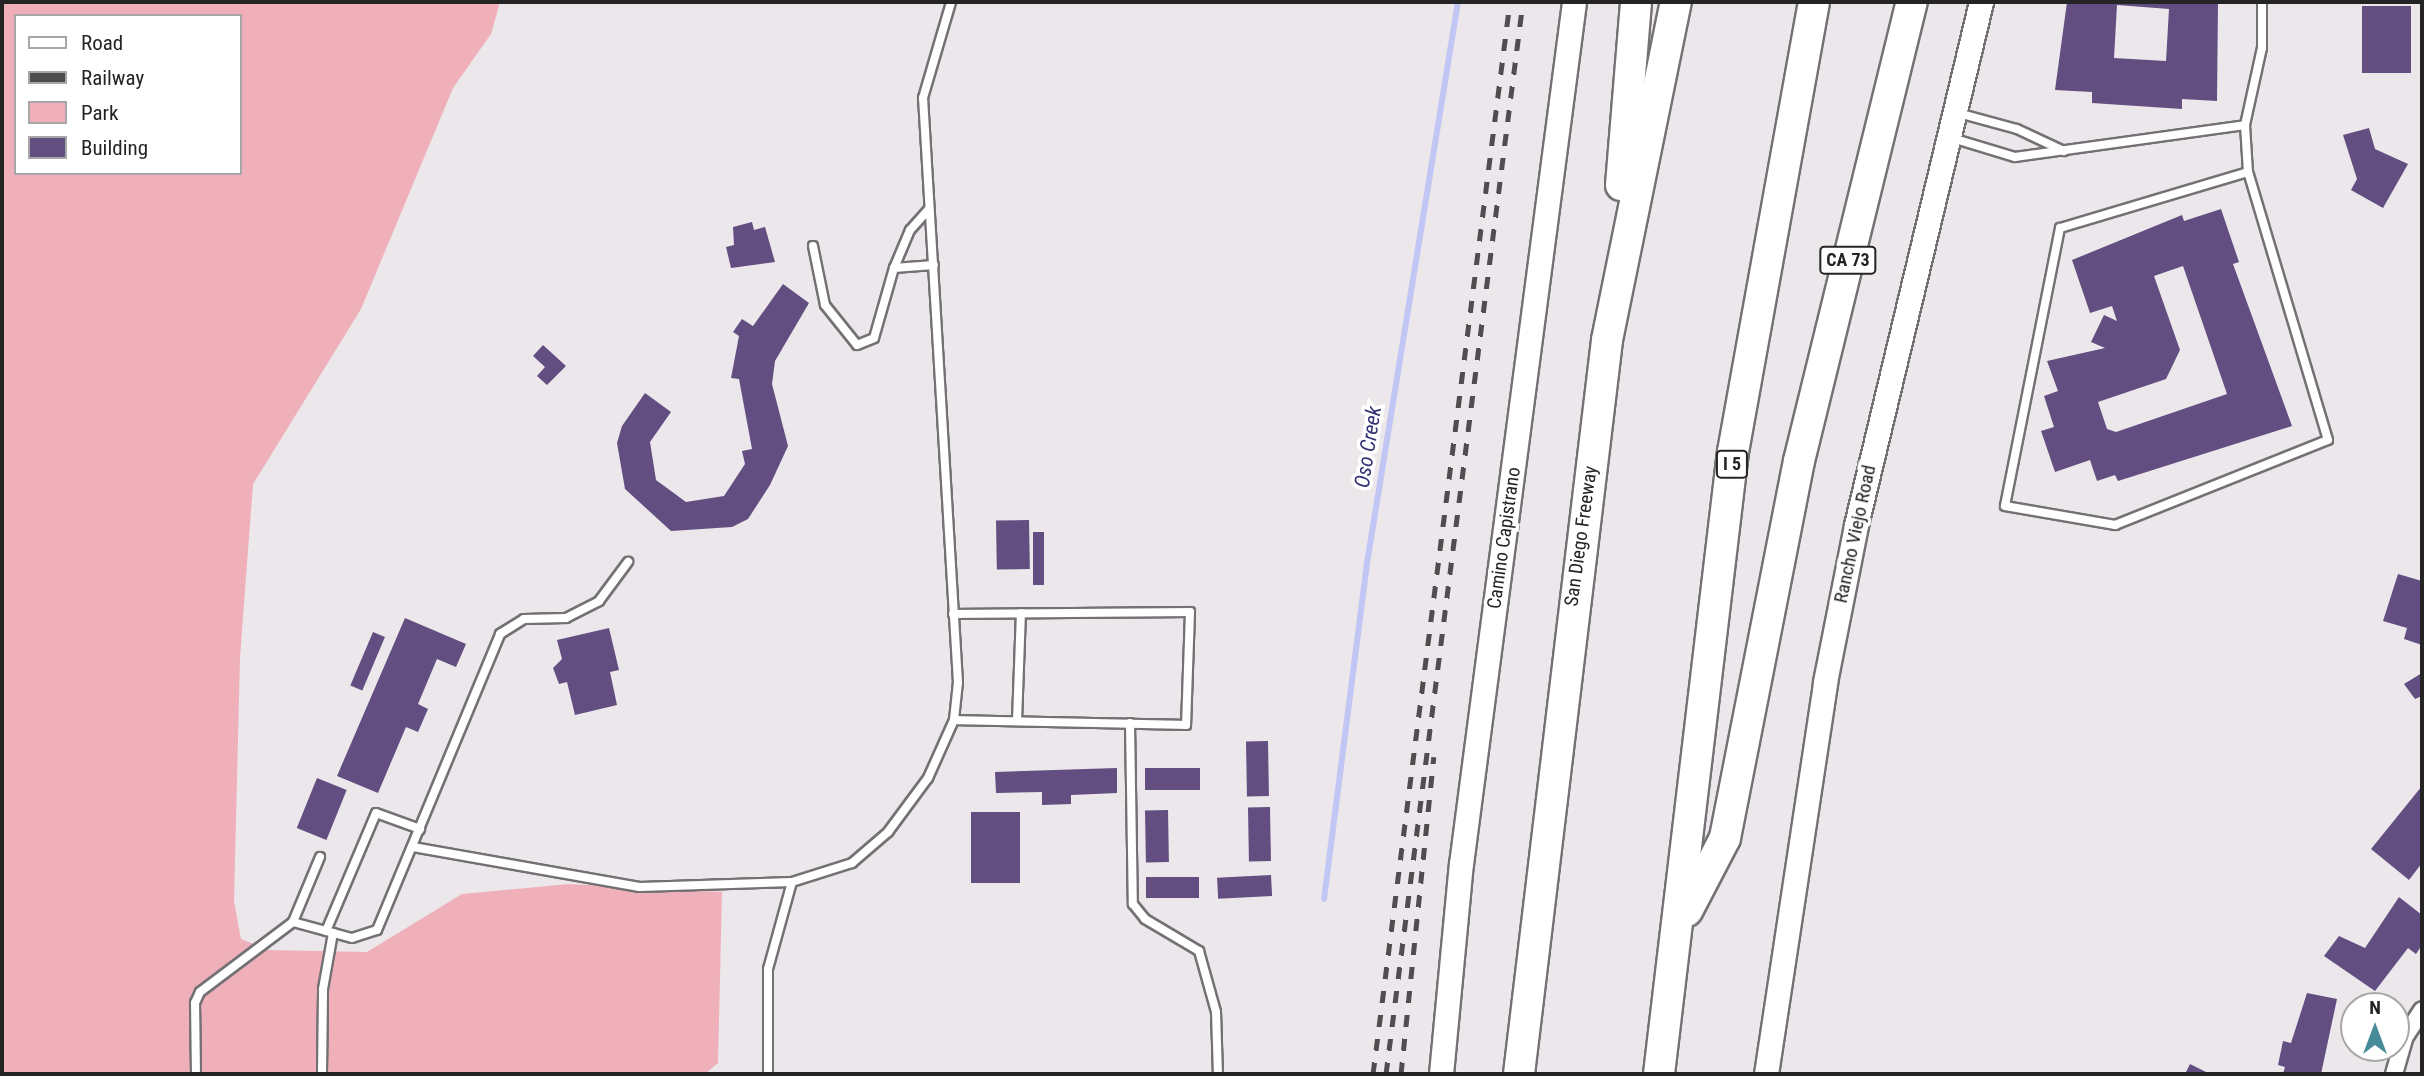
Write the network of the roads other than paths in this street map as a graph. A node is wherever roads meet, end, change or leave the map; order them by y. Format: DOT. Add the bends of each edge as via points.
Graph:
graph roads {
  1 [pos="951,2"];
  2 [pos="1574,2"];
  3 [pos="1636,2"];
  4 [pos="1676,2"];
  5 [pos="1814,2"];
  6 [pos="1912,2"];
  7 [pos="1982,2"];
  8 [pos="2262,2"];
  9 [pos="1955,113"];
  10 [pos="2245,125"];
  11 [pos="1949,137"];
  12 [pos="2067,153"];
  13 [pos="2248,172"];
  14 [pos="929,209"];
  15 [pos="813,246"];
  16 [pos="934,265"];
  17 [pos="894,268"];
  18 [pos="1613,301"];
  19 [pos="628,562"];
  20 [pos="1021,613"];
  21 [pos="953,614"];
  22 [pos="954,720"];
  23 [pos="1017,721"];
  24 [pos="1130,723"];
  25 [pos="420,829"];
  26 [pos="413,847"];
  27 [pos="320,858"];
  28 [pos="792,882"];
  29 [pos="293,922"];
  30 [pos="1677,930"];
  31 [pos="329,932"];
  32 [pos="2422,1010"];
  33 [pos="196,1074"];
  34 [pos="322,1074"];
  35 [pos="768,1074"];
  36 [pos="1218,1074"];
  37 [pos="1441,1074"];
  38 [pos="1519,1074"];
  39 [pos="1659,1074"];
  40 [pos="1766,1074"];
  41 [pos="2394,1074"];
  1 -- 14 [label="lane" via="923,98"];
  2 -- 37 [label="main road, Camino Capistrano" via="1461,864"];
  3 -- 18 [label="highway"];
  4 -- 18 [label="highway, San Diego Freeway"];
  5 -- 30 [label="highway, I 5" via="1733,452"];
  6 -- 30 [label="highway, CA 73" via="1798,461 1725,838"];
  7 -- 9 [label="main road, Rancho Viejo Road"];
  8 -- 10 [label="lane" via="2262,48"];
  9 -- 11 [label="main road, Rancho Viejo Road"];
  9 -- 12 [label="lane" via="2017,129"];
  10 -- 12 [label="lane"];
  10 -- 13 [label="lane"];
  11 -- 12 [label="lane" via="2014,157"];
  11 -- 40 [label="main road, Rancho Viejo Road" via="1827,669"];
  13 -- 13 [label="lane" via="2328,440 2115,525 2005,506 2060,228"];
  14 -- 16 [label="lane"];
  14 -- 17 [label="lane" via="910,230"];
  15 -- 17 [label="lane" via="825,305 857,345 874,338"];
  16 -- 17 [label="lane"];
  16 -- 21 [label="lane"];
  18 -- 38 [label="highway, San Diego Freeway" via="1560,691"];
  19 -- 25 [label="lane" via="598,601 566,618 524,619 500,634"];
  20 -- 21 [label="lane"];
  20 -- 23 [label="lane"];
  20 -- 24 [label="lane" via="1190,612 1186,725"];
  21 -- 22 [label="lane"];
  22 -- 23 [label="lane"];
  22 -- 28 [label="lane" via="928,778 888,832 852,863"];
  23 -- 24 [label="lane"];
  24 -- 36 [label="lane" via="1133,904 1145,919 1199,951 1216,1012"];
  25 -- 26 [label="lane"];
  25 -- 31 [label="lane" via="376,813"];
  26 -- 28 [label="lane" via="640,887"];
  26 -- 31 [label="lane" via="377,930 352,938"];
  27 -- 29 [label="lane"];
  28 -- 35 [label="lane" via="768,969"];
  29 -- 31 [label="lane"];
  29 -- 33 [label="lane" via="200,992 195,1003"];
  30 -- 39 [label="highway, I 5"];
  31 -- 34 [label="lane"];
  32 -- 41 [label="street" via="2404,1038"];
}
